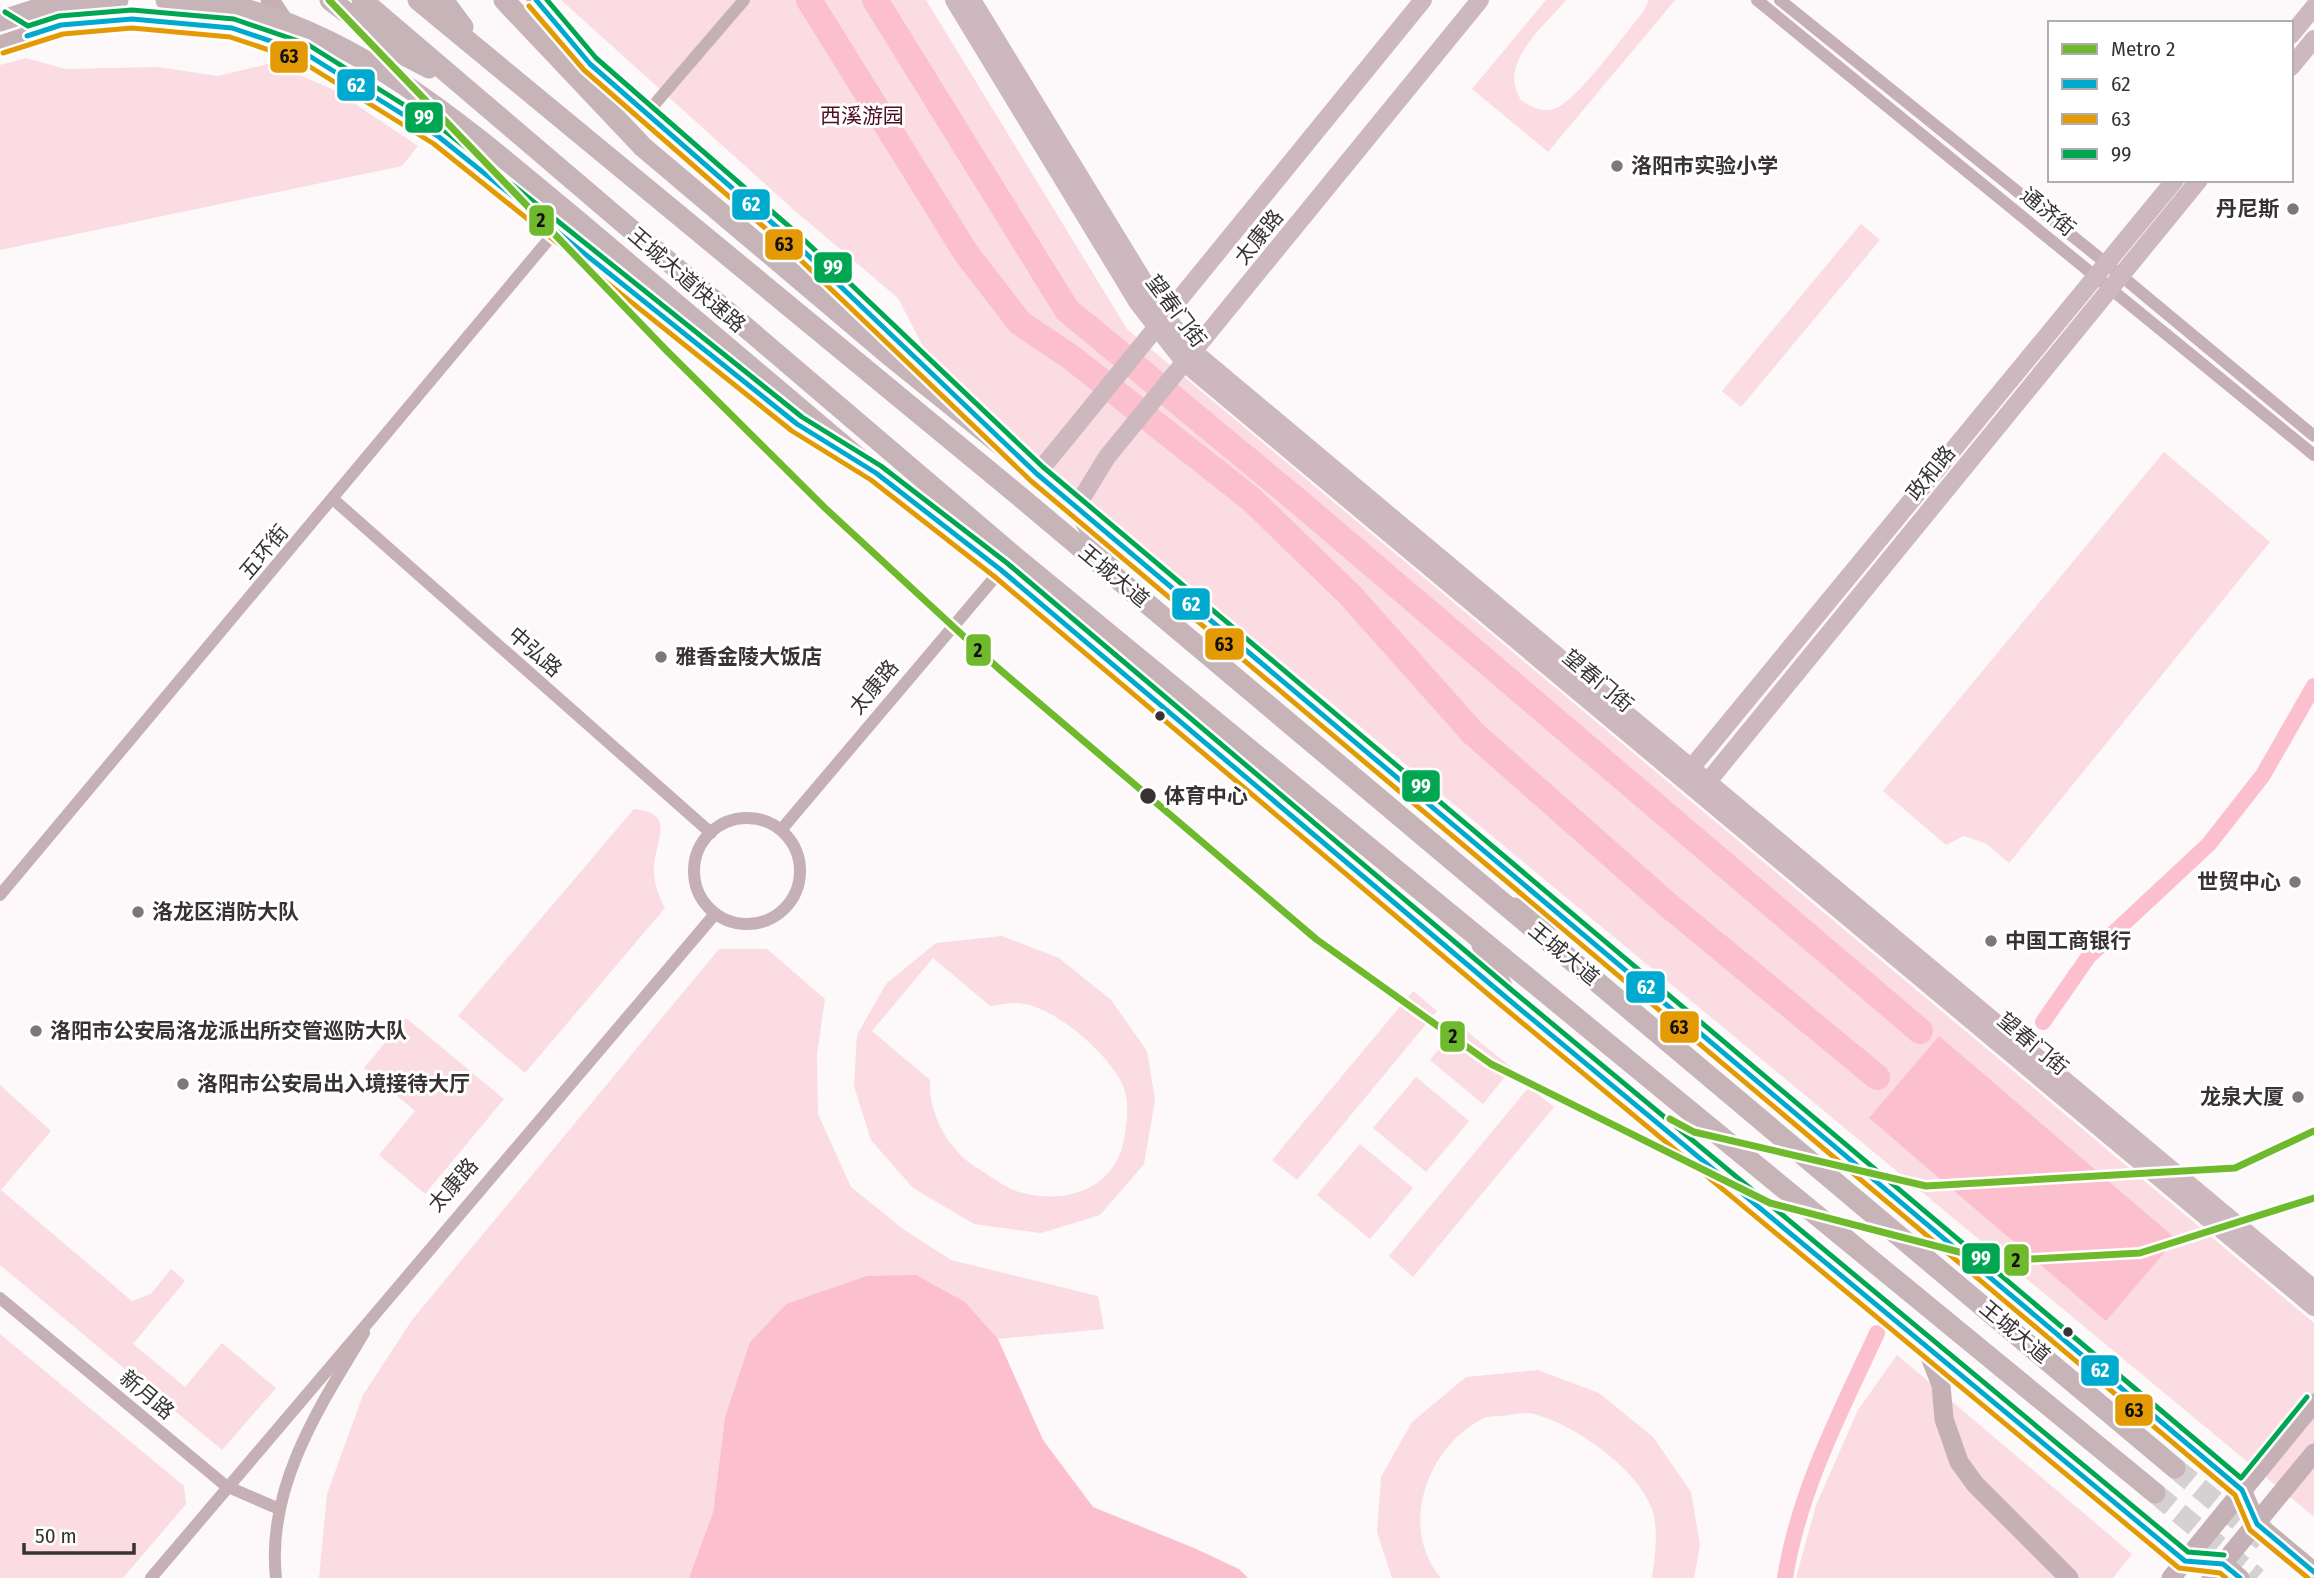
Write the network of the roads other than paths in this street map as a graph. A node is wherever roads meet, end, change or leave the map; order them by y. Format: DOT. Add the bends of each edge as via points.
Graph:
graph roads {
  1 [pos="118,0"];
  2 [pos="166,0"];
  3 [pos="270,0"];
  4 [pos="330,0"];
  5 [pos="362,0"];
  6 [pos="418,0"];
  7 [pos="443,0"];
  8 [pos="504,0"];
  9 [pos="536,0"];
  10 [pos="744,0"];
  11 [pos="954,0"];
  12 [pos="972,0"];
  13 [pos="1423,0"];
  14 [pos="1480,0"];
  15 [pos="1757,0"];
  16 [pos="1780,0"];
  17 [pos="2314,7"];
  18 [pos="0,20"];
  19 [pos="2293,33"];
  20 [pos="27,36"];
  21 [pos="2314,38"];
  22 [pos="0,45"];
  23 [pos="303,52"];
  24 [pos="484,57"];
  25 [pos="2293,64"];
  26 [pos="463,85"];
  27 [pos="647,113"];
  28 [pos="2174,182"];
  29 [pos="2197,182"];
  30 [pos="555,232"];
  31 [pos="745,269"];
  32 [pos="2109,276"];
  33 [pos="716,305"];
  34 [pos="1161,322"];
  35 [pos="889,355"];
  36 [pos="1190,358"];
  37 [pos="2314,436"];
  38 [pos="2314,455"];
  39 [pos="876,474"];
  40 [pos="1037,474"];
  41 [pos="1018,495"];
  42 [pos="333,499"];
  43 [pos="1077,506"];
  44 [pos="1008,564"];
  45 [pos="1115,576"];
  46 [pos="1686,775"];
  47 [pos="1702,789"];
  48 [pos="781,830"];
  49 [pos="712,832"];
  50 [pos="0,895"];
  51 [pos="1507,906"];
  52 [pos="715,914"];
  53 [pos="1573,924"];
  54 [pos="1478,937"];
  55 [pos="1508,999"];
  56 [pos="430,1246"];
  57 [pos="2314,1289"];
  58 [pos="0,1298"];
  59 [pos="2314,1307"];
  60 [pos="1925,1345"];
  61 [pos="2314,1404"];
  62 [pos="2314,1453"];
  63 [pos="2175,1468"];
  64 [pos="226,1486"];
  65 [pos="2242,1490"];
  66 [pos="2155,1493"];
  67 [pos="279,1508"];
  68 [pos="2257,1524"];
  69 [pos="2185,1561"];
  70 [pos="2217,1571"];
  71 [pos="2314,1572"];
  72 [pos="151,1578"];
  73 [pos="276,1578"];
  74 [pos="2069,1578"];
  75 [pos="2171,1578"];
  76 [pos="2240,1578"];
  1 -- 18 [label="highway, bridge" via="53,4"];
  2 -- 39 [label="highway, bridge" via="238,7 303,28 360,56 452,116"];
  3 -- 23 [label="main road"];
  4 -- 26 [label="highway" via="402,54"];
  5 -- 26 [label="highway, 王城大道快速路"];
  6 -- 24 [label="highway, 王城大道快速路"];
  7 -- 24 [label="highway"];
  8 -- 35 [label="highway" via="643,147"];
  9 -- 27 [label="main road" via="590,64"];
  10 -- 27 [label="street"];
  11 -- 34 [label="street, 望春门街"];
  12 -- 34 [label="street, 望春门街"];
  13 -- 34 [label="street, 太康路"];
  14 -- 36 [label="street, 太康路"];
  15 -- 32 [label="street, 通济街"];
  16 -- 32 [label="street, 通济街"];
  17 -- 19 [label="street"];
  18 -- 20 [label="main road"];
  20 -- 22 [label="main road"];
  20 -- 23 [label="main road" via="61,25 132,19 232,28"];
  21 -- 25 [label="street"];
  23 -- 30 [label="main road" via="439,137"];
  24 -- 31 [label="highway, 王城大道快速路"];
  26 -- 33 [label="highway, 王城大道快速路"];
  27 -- 40 [label="main road" via="794,242"];
  28 -- 32 [label="street, 政和路"];
  29 -- 32 [label="street, 政和路"];
  30 -- 39 [label="main road" via="797,424"];
  30 -- 42 [label="street, 五环街"];
  31 -- 35 [label="highway"];
  31 -- 41 [label="highway, 王城大道快速路"];
  32 -- 37 [label="street, 通济街"];
  32 -- 38 [label="street, 通济街"];
  32 -- 46 [label="street, 政和路"];
  32 -- 47 [label="street, 政和路"];
  33 -- 39 [label="highway"];
  33 -- 44 [label="highway, 王城大道快速路"];
  34 -- 36 [label="street, 望春门街"];
  34 -- 40 [label="street, 太康路"];
  35 -- 40 [label="highway"];
  36 -- 43 [label="street, 太康路" via="1107,457"];
  36 -- 46 [label="street, 望春门街"];
  39 -- 44 [label="main road"];
  40 -- 43 [label="main road"];
  41 -- 45 [label="highway, 王城大道"];
  42 -- 49 [label="street, 中弘路"];
  42 -- 50 [label="street, 五环街"];
  43 -- 45 [label="highway"];
  43 -- 53 [label="main road"];
  44 -- 48 [label="street, 太康路"];
  44 -- 54 [label="highway, 王城大道" via="1081,612"];
  44 -- 55 [label="main road"];
  45 -- 51 [label="highway, 王城大道"];
  46 -- 47 [label="street, 望春门街"];
  47 -- 57 [label="street, 望春门街"];
  47 -- 59 [label="street, 望春门街"];
  48 -- 49 [label="street" via="746,818"];
  48 -- 52 [label="street" via="799,861 800,879 792,900 780,914 763,922 745,924"];
  49 -- 52 [label="street" via="700,847 695,874 703,900"];
  51 -- 53 [label="highway"];
  51 -- 63 [label="highway, 王城大道"];
  52 -- 56 [label="street, 太康路"];
  53 -- 65 [label="main road"];
  54 -- 55 [label="highway"];
  54 -- 66 [label="highway, 王城大道"];
  55 -- 60 [label="main road"];
  56 -- 64 [label="street, 太康路"];
  56 -- 67 [label="street" via="364,1333 313,1418"];
  58 -- 64 [label="street, 新月路"];
  60 -- 69 [label="main road"];
  60 -- 74 [label="main road" via="1941,1385 1944,1419 1959,1462 1975,1484"];
  61 -- 65 [label="main road"];
  62 -- 68 [label="main road"];
  64 -- 67 [label="street, 新月路"];
  64 -- 72 [label="street, 太康路"];
  65 -- 68 [label="main road"];
  65 -- 69 [label="main road"];
  67 -- 73 [label="street" via="273,1548"];
  68 -- 70 [label="main road"];
  68 -- 71 [label="main road"];
  69 -- 70 [label="main road"];
  69 -- 75 [label="main road"];
  70 -- 76 [label="main road"];
}
